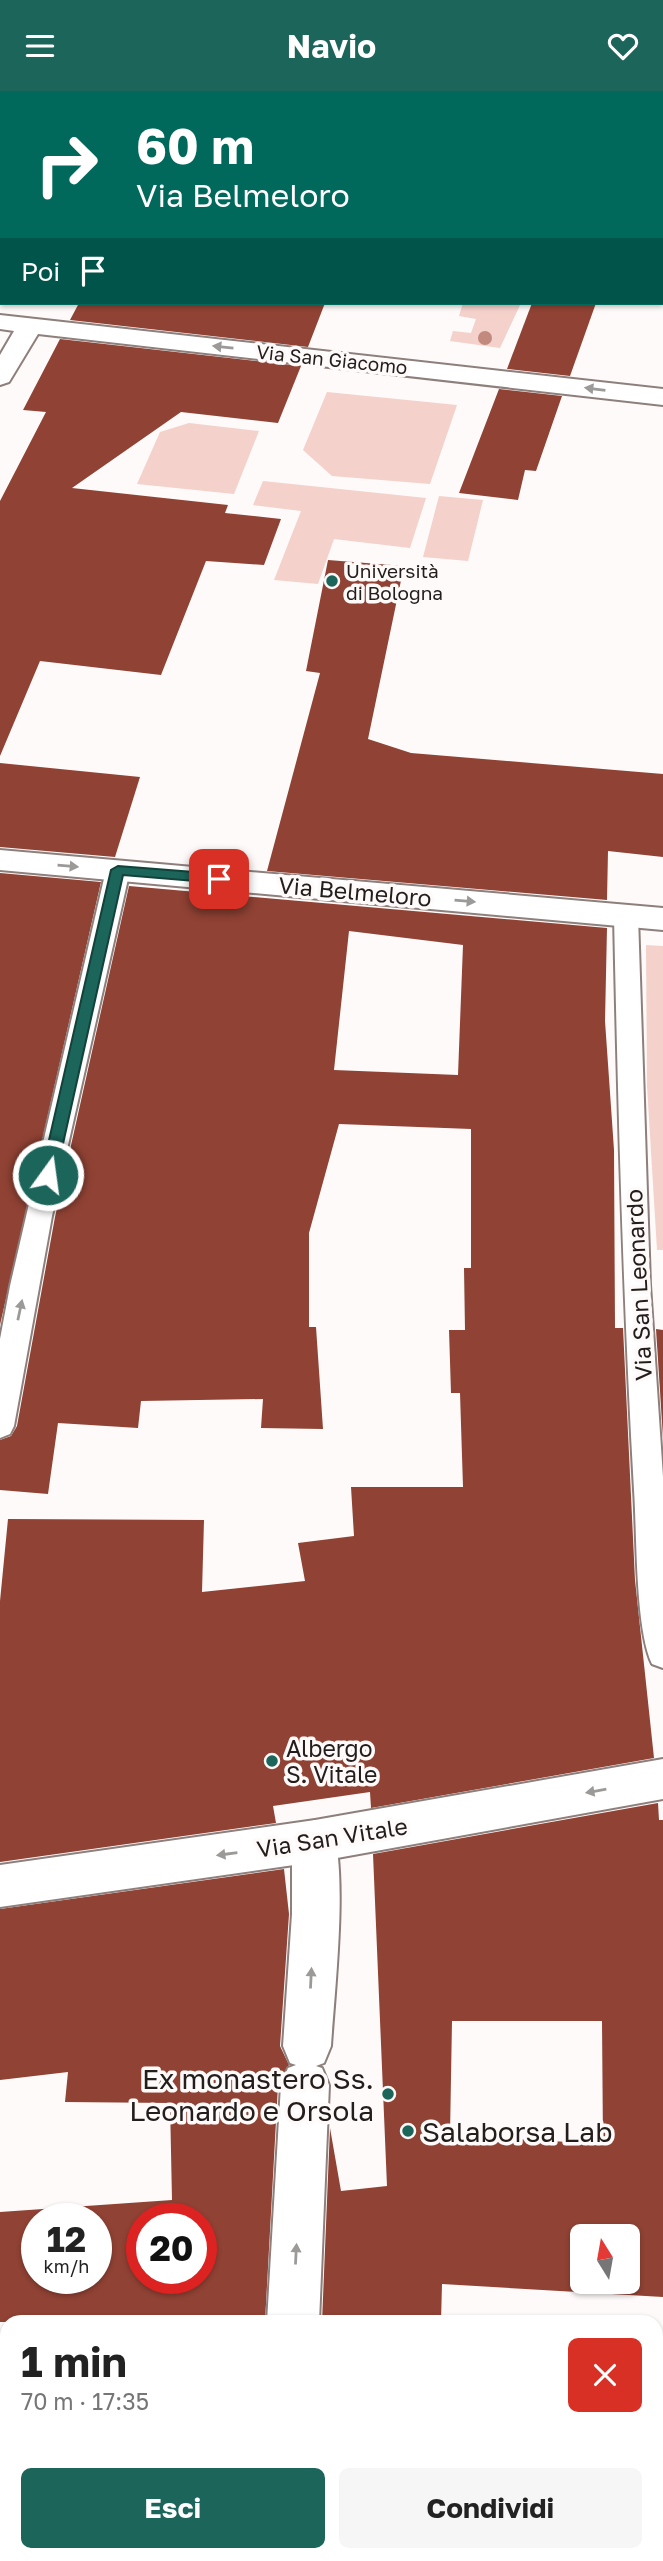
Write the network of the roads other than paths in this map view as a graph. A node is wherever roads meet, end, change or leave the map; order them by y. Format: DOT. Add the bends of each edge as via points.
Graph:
graph roads {
  1 [pos="0,322"];
  2 [pos="30,325"];
  3 [pos="0,377"];
  4 [pos="663,397"];
  5 [pos="0,860"];
  6 [pos="118,870"];
  7 [pos="626,916"];
  8 [pos="663,919"];
  9 [pos="4,1362"];
  10 [pos="0,1426"];
  11 [pos="663,1654"];
  12 [pos="663,1779"];
  13 [pos="315,1841"];
  14 [pos="0,1886"];
  15 [pos="293,2315"];
  1 -- 2 [label="street, Via San Giacomo"];
  2 -- 3 [label="street"];
  4 -- 2 [label="street, Via San Giacomo, one-way"];
  5 -- 6 [label="street, Via Belmeloro, one-way"];
  6 -- 7 [label="street, Via Belmeloro, one-way"];
  9 -- 6 [label="lane, one-way"];
  7 -- 8 [label="street, Via Belmeloro"];
  7 -- 11 [label="lane, Via San Leonardo" via="636,1285"];
  9 -- 10 [label="lane"];
  12 -- 13 [label="street, Via San Vitale, one-way"];
  13 -- 14 [label="street, Via San Vitale, one-way"];
  15 -- 13 [label="street, one-way"];
}
